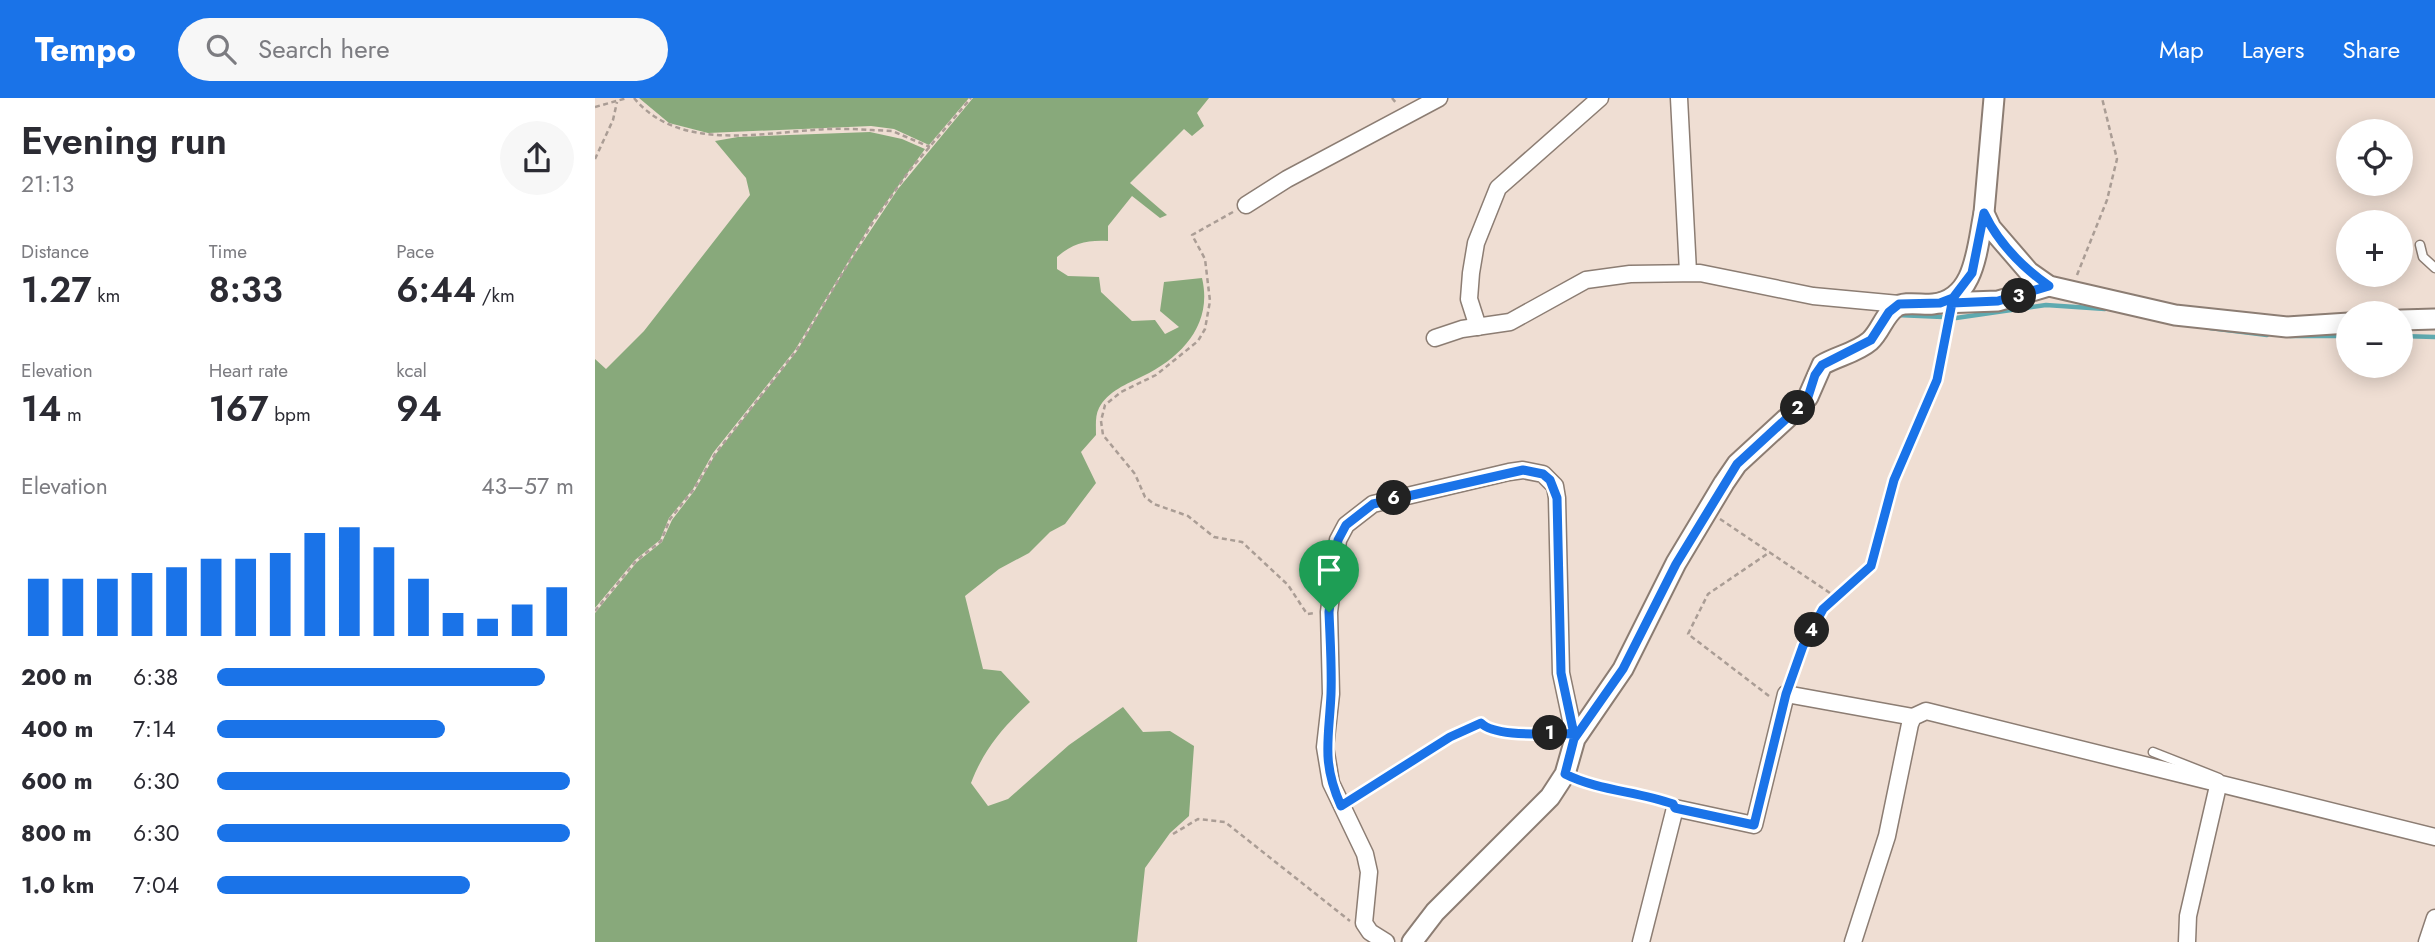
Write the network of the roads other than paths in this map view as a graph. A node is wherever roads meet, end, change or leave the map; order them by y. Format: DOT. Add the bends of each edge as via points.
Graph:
graph roads {
  1 [pos="1439,98"];
  2 [pos="1600,98"];
  3 [pos="1679,98"];
  4 [pos="1994,98"];
  5 [pos="1246,205"];
  6 [pos="1984,213"];
  7 [pos="2420,246"];
  8 [pos="2435,268"];
  9 [pos="1688,272"];
  10 [pos="2049,286"];
  11 [pos="1946,303"];
  12 [pos="1899,304"];
  13 [pos="2435,319"];
  14 [pos="2413,320"];
  15 [pos="2336,325"];
  16 [pos="1478,327"];
  17 [pos="1435,338"];
  18 [pos="1913,717"];
  19 [pos="1574,737"];
  20 [pos="2153,752"];
  21 [pos="2218,786"];
  22 [pos="2435,837"];
  23 [pos="2435,918"];
  24 [pos="1386,942"];
  25 [pos="1412,942"];
  26 [pos="1641,942"];
  27 [pos="1853,942"];
  28 [pos="2187,942"];
  29 [pos="2427,942"];
  1 -- 5 [label="street"];
  2 -- 16 [label="street" via="1498,188 1476,243 1471,273 1469,299"];
  3 -- 9 [label="street"];
  4 -- 6 [label="street"];
  6 -- 10 [label="street" via="1991,228 2029,272"];
  6 -- 11 [label="street" via="1972,273"];
  7 -- 8 [label="lane" via="2423,257"];
  9 -- 12 [label="street" via="1813,296"];
  9 -- 16 [label="street" via="1593,277 1510,323"];
  10 -- 11 [label="street" via="1998,301"];
  10 -- 15 [label="street" via="2175,315 2287,327"];
  11 -- 12 [label="street"];
  12 -- 19 [label="street" via="1871,340 1822,365 1808,397 1737,464 1676,564 1623,669"];
  13 -- 14 [label="street"];
  16 -- 17 [label="street"];
  18 -- 21 [label="street" via="1926,711"];
  18 -- 26 [label="street" via="1785,700 1754,825 1675,808"];
  18 -- 27 [label="street" via="1887,836"];
  19 -- 24 [label="street" via="1561,673 1557,498 1555,486 1543,474 1509,472 1373,504 1346,525 1338,540 1329,612 1331,694 1325,747 1331,783 1369,872 1364,923"];
  19 -- 25 [label="street" via="1565,774 1534,816 1435,912"];
  20 -- 21 [label="lane" via="2209,772 2219,778"];
  21 -- 22 [label="street"];
  21 -- 28 [label="street" via="2188,916"];
  23 -- 29 [label="street"];
}
